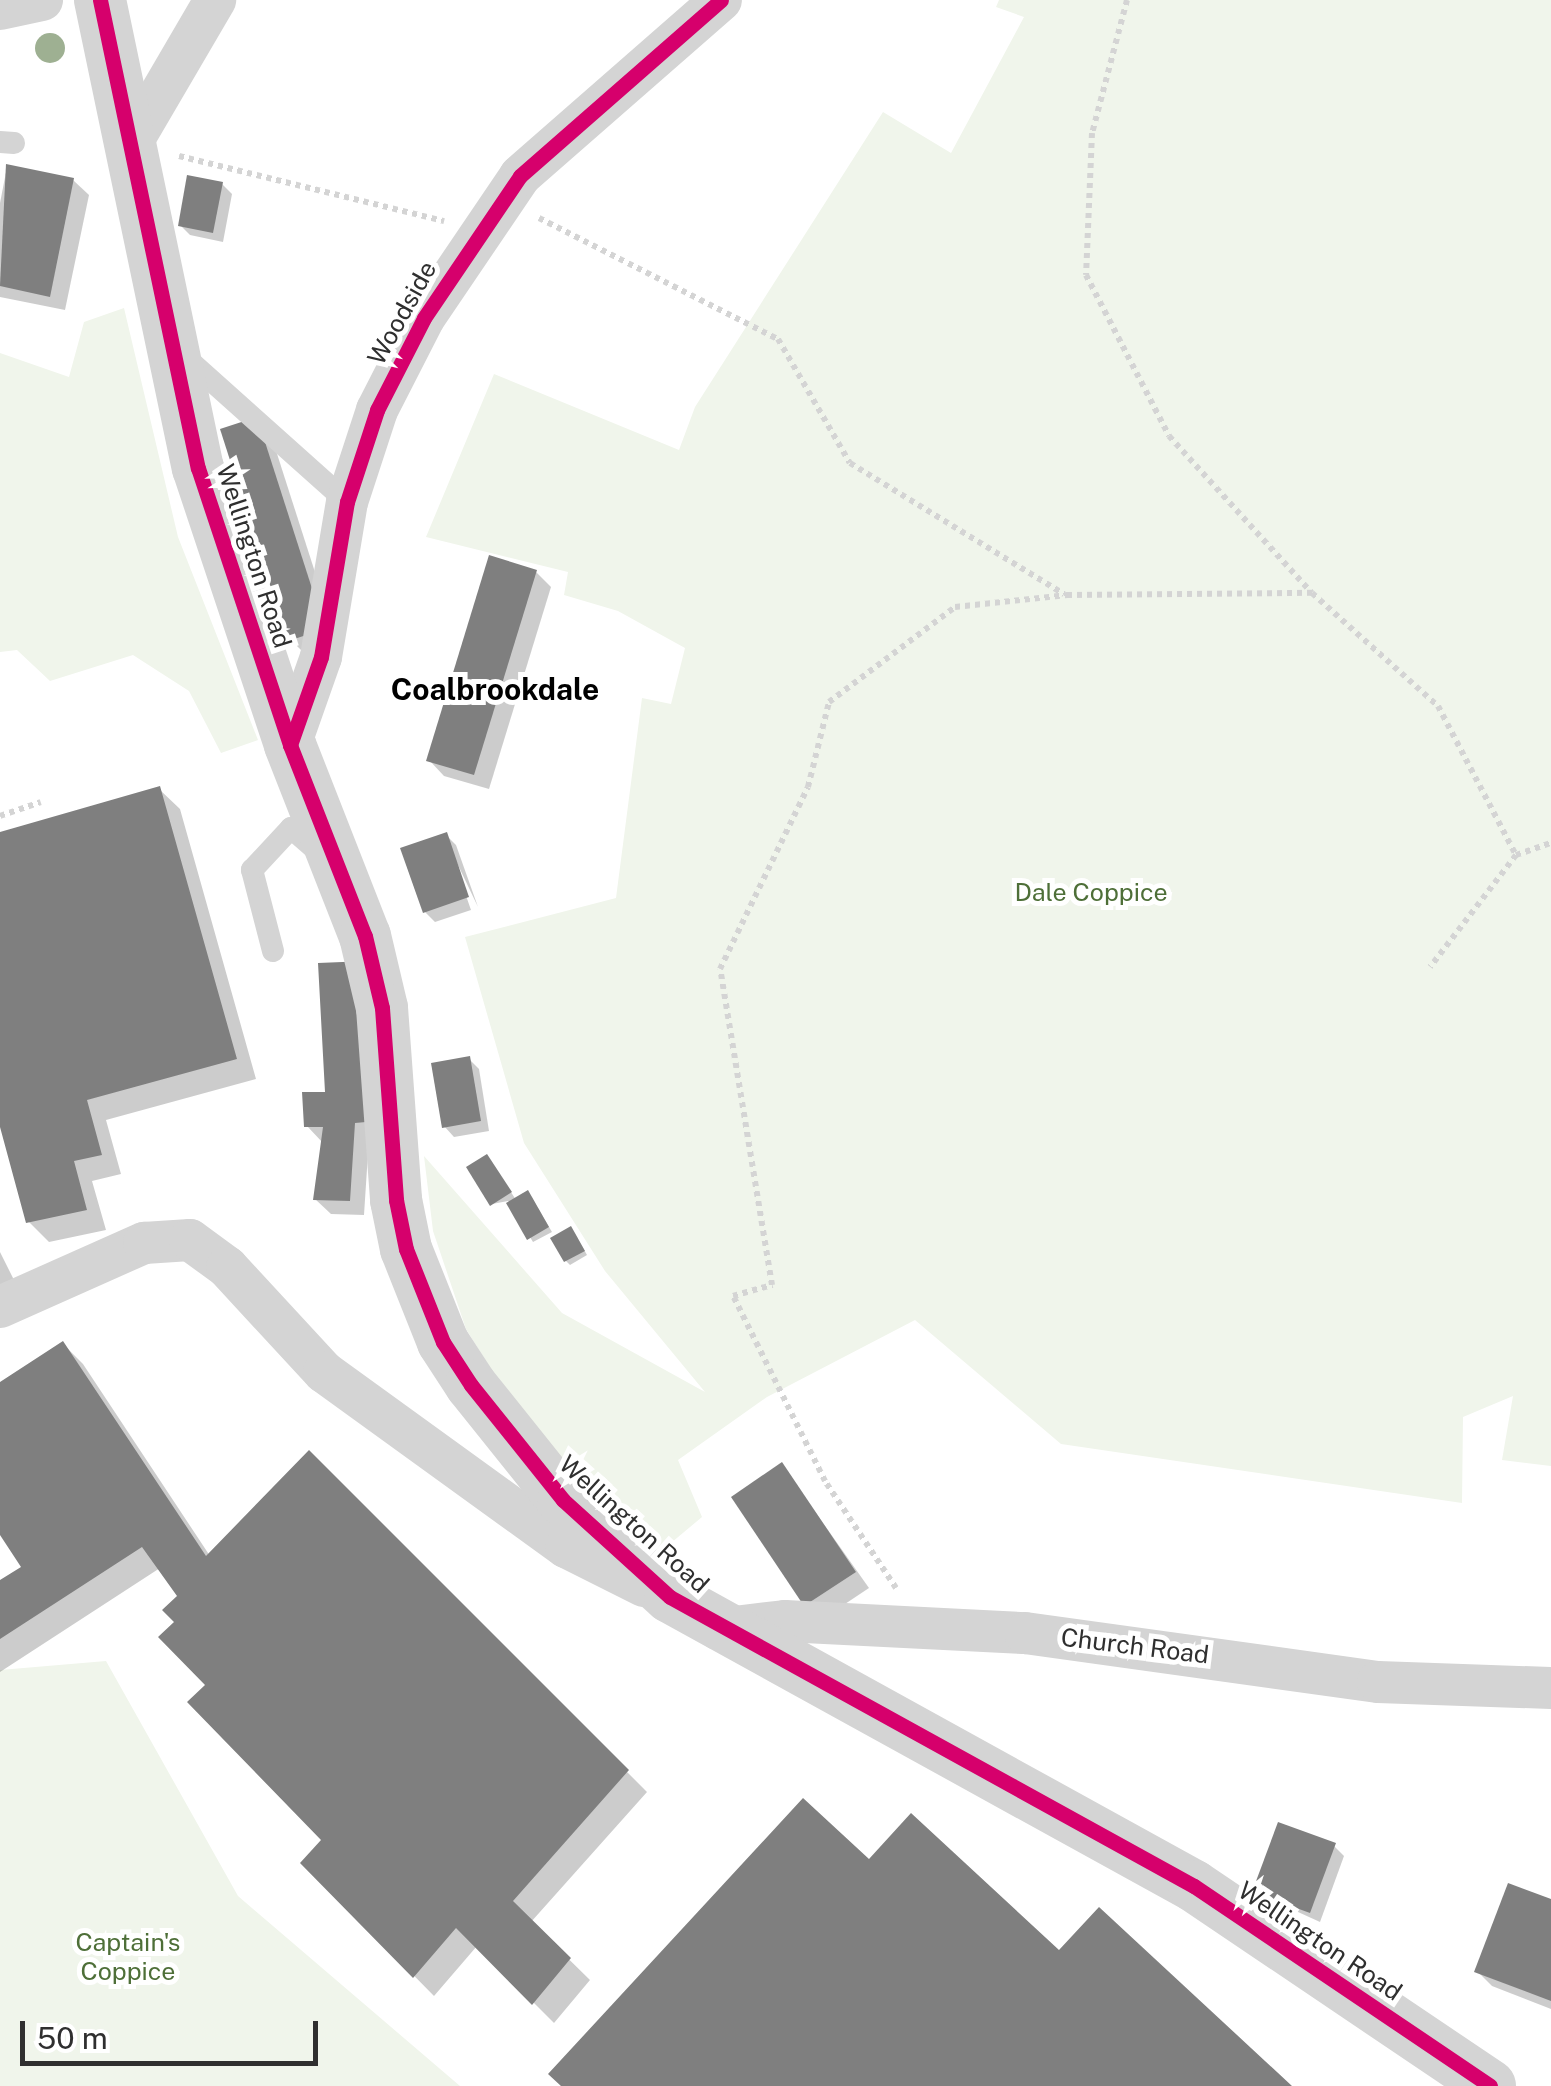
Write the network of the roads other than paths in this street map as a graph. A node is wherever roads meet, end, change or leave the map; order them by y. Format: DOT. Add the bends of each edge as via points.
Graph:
graph roads {
  1 [pos="42,0"];
  2 [pos="100,0"];
  3 [pos="215,0"];
  4 [pos="720,0"];
  5 [pos="0,9"];
  6 [pos="132,144"];
  7 [pos="167,341"];
  8 [pos="347,502"];
  9 [pos="290,745"];
  10 [pos="341,871"];
  11 [pos="273,951"];
  12 [pos="0,1307"];
  13 [pos="670,1597"];
  14 [pos="718,1629"];
  15 [pos="1551,1688"];
  16 [pos="1490,2086"];
  1 -- 5 [label="street"];
  2 -- 6 [label="street, Wellington Road"];
  3 -- 6 [label="street"];
  4 -- 8 [label="street, Woodside" via="520,176 490,216 377,410"];
  6 -- 7 [label="street, Wellington Road"];
  7 -- 8 [label="lane"];
  7 -- 9 [label="street, Wellington Road" via="198,468"];
  8 -- 9 [label="street, Woodside" via="322,658"];
  9 -- 10 [label="street, Wellington Road"];
  10 -- 11 [label="lane" via="291,828 252,870"];
  10 -- 13 [label="street, Wellington Road" via="382,1008 396,1200 422,1295 443,1342 514,1444 563,1500"];
  12 -- 13 [label="street" via="144,1244 190,1240 227,1267 324,1372 566,1547"];
  13 -- 14 [label="street, Wellington Road"];
  14 -- 15 [label="street, Church Road" via="749,1621 922,1626 1128,1642 1378,1682"];
  14 -- 16 [label="street, Wellington Road" via="1194,1886"];
}
